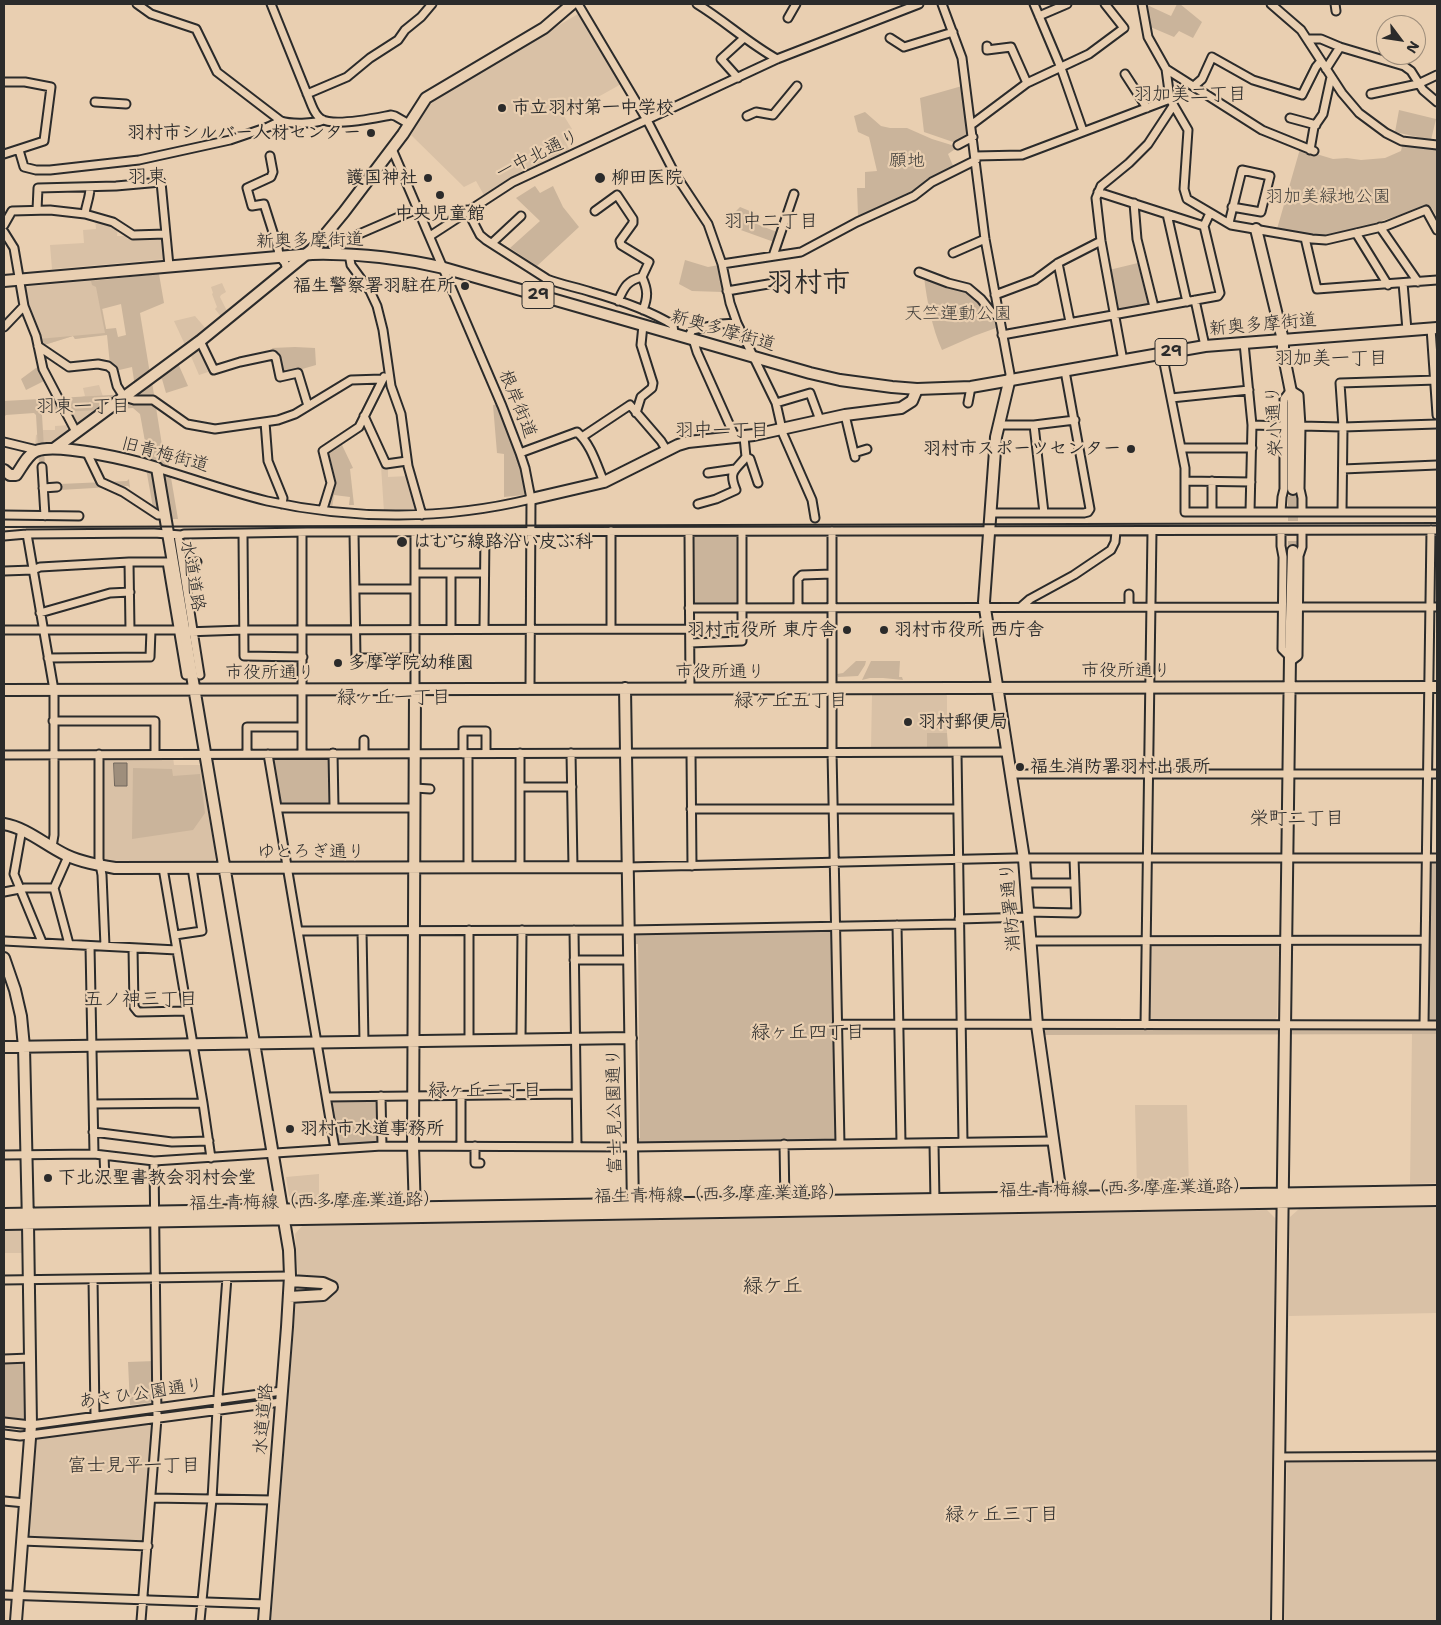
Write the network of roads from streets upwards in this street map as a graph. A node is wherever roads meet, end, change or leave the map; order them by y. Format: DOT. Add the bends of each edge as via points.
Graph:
graph roads {
  1 [pos="137,4"];
  2 [pos="271,4"];
  3 [pos="432,4"];
  4 [pos="572,4"];
  5 [pos="578,4"];
  6 [pos="697,4"];
  7 [pos="796,4"];
  8 [pos="919,4"];
  9 [pos="942,4"];
  10 [pos="1034,4"];
  11 [pos="1067,4"];
  12 [pos="1105,4"];
  13 [pos="1142,4"];
  14 [pos="1271,4"];
  15 [pos="1039,16"];
  16 [pos="788,18"];
  17 [pos="953,32"];
  18 [pos="744,38"];
  19 [pos="890,38"];
  20 [pos="1308,39"];
  21 [pos="987,46"];
  22 [pos="1340,47"];
  23 [pos="777,59"];
  24 [pos="1321,61"];
  25 [pos="1061,68"];
  26 [pos="1166,69"];
  27 [pos="1326,69"];
  28 [pos="1124,74"];
  29 [pos="1437,75"];
  30 [pos="1331,77"];
  31 [pos="738,78"];
  32 [pos="4,82"];
  33 [pos="1027,83"];
  34 [pos="1418,84"];
  35 [pos="797,86"];
  36 [pos="1194,86"];
  37 [pos="307,94"];
  38 [pos="1371,94"];
  39 [pos="1170,99"];
  40 [pos="95,102"];
  41 [pos="1437,102"];
  42 [pos="126,104"];
  43 [pos="1173,106"];
  44 [pos="1146,108"];
  45 [pos="747,116"];
  46 [pos="1290,118"];
  47 [pos="281,120"];
  48 [pos="323,120"];
  49 [pos="647,120"];
  50 [pos="406,122"];
  51 [pos="971,125"];
  52 [pos="1316,125"];
  53 [pos="1083,131"];
  54 [pos="973,137"];
  55 [pos="1437,145"];
  56 [pos="958,146"];
  57 [pos="392,149"];
  58 [pos="20,150"];
  59 [pos="4,154"];
  60 [pos="270,156"];
  61 [pos="975,158"];
  62 [pos="90,187"];
  63 [pos="1098,192"];
  64 [pos="794,194"];
  65 [pos="1134,203"];
  66 [pos="1232,207"];
  67 [pos="417,209"];
  68 [pos="37,210"];
  69 [pos="468,210"];
  70 [pos="595,211"];
  71 [pos="1210,213"];
  72 [pos="86,214"];
  73 [pos="1167,214"];
  74 [pos="522,216"];
  75 [pos="1229,223"];
  76 [pos="4,225"];
  77 [pos="1204,226"];
  78 [pos="1380,227"];
  79 [pos="330,229"];
  80 [pos="1253,229"];
  81 [pos="1437,230"];
  82 [pos="4,232"];
  83 [pos="1356,233"];
  84 [pos="166,234"];
  85 [pos="430,236"];
  86 [pos="1305,238"];
  87 [pos="985,239"];
  88 [pos="1101,241"];
  89 [pos="492,243"];
  90 [pos="342,252"];
  91 [pos="954,253"];
  92 [pos="306,254"];
  93 [pos="279,256"];
  94 [pos="773,256"];
  95 [pos="1058,263"];
  96 [pos="722,264"];
  97 [pos="169,266"];
  98 [pos="444,268"];
  99 [pos="287,270"];
  100 [pos="919,272"];
  101 [pos="642,277"];
  102 [pos="547,278"];
  103 [pos="19,280"];
  104 [pos="1437,280"];
  105 [pos="4,281"];
  106 [pos="780,282"];
  107 [pos="1418,282"];
  108 [pos="1403,284"];
  109 [pos="1388,285"];
  110 [pos="727,291"];
  111 [pos="995,295"];
  112 [pos="542,296"];
  113 [pos="1195,300"];
  114 [pos="618,301"];
  115 [pos="1186,302"];
  116 [pos="24,306"];
  117 [pos="1154,307"];
  118 [pos="643,310"];
  119 [pos="1114,314"];
  120 [pos="999,316"];
  121 [pos="1070,322"];
  122 [pos="737,323"];
  123 [pos="643,325"];
  124 [pos="4,327"];
  125 [pos="1434,328"];
  126 [pos="1407,330"];
  127 [pos="674,334"];
  128 [pos="1002,335"];
  129 [pos="691,338"];
  130 [pos="1280,340"];
  131 [pos="200,341"];
  132 [pos="1244,343"];
  133 [pos="38,346"];
  134 [pos="1204,346"];
  135 [pos="1162,354"];
  136 [pos="754,357"];
  137 [pos="1123,361"];
  138 [pos="1065,371"];
  139 [pos="389,373"];
  140 [pos="382,379"];
  141 [pos="1436,380"];
  142 [pos="1009,382"];
  143 [pos="971,387"];
  144 [pos="917,389"];
  145 [pos="1248,390"];
  146 [pos="1291,390"];
  147 [pos="124,397"];
  148 [pos="1171,398"];
  149 [pos="776,402"];
  150 [pos="968,403"];
  151 [pos="308,406"];
  152 [pos="636,413"];
  153 [pos="845,415"];
  154 [pos="1437,415"];
  155 [pos="364,416"];
  156 [pos="820,420"];
  157 [pos="1075,420"];
  158 [pos="265,422"];
  159 [pos="1437,424"];
  160 [pos="1000,425"];
  161 [pos="1034,425"];
  162 [pos="1252,425"];
  163 [pos="1284,426"];
  164 [pos="1301,426"];
  165 [pos="1343,427"];
  166 [pos="782,429"];
  167 [pos="75,434"];
  168 [pos="582,437"];
  169 [pos="739,437"];
  170 [pos="4,442"];
  171 [pos="56,448"];
  172 [pos="868,448"];
  173 [pos="1182,448"];
  174 [pos="1252,448"];
  175 [pos="37,450"];
  176 [pos="76,451"];
  177 [pos="667,451"];
  178 [pos="87,453"];
  179 [pos="520,453"];
  180 [pos="746,457"];
  181 [pos="407,461"];
  182 [pos="1437,465"];
  183 [pos="42,467"];
  184 [pos="158,468"];
  185 [pos="735,469"];
  186 [pos="1343,469"];
  187 [pos="4,470"];
  188 [pos="708,473"];
  189 [pos="1185,481"];
  190 [pos="1212,481"];
  191 [pos="604,482"];
  192 [pos="1251,482"];
  193 [pos="758,483"];
  194 [pos="58,487"];
  195 [pos="44,488"];
  196 [pos="1294,489"];
  197 [pos="531,499"];
  198 [pos="282,504"];
  199 [pos="698,504"];
  200 [pos="323,509"];
  201 [pos="1212,512"];
  202 [pos="1250,512"];
  203 [pos="1281,512"];
  204 [pos="1302,512"];
  205 [pos="1342,512"];
  206 [pos="1437,512"];
  207 [pos="990,513"];
  208 [pos="1044,513"];
  209 [pos="422,514"];
  210 [pos="4,515"];
  211 [pos="165,515"];
  212 [pos="45,516"];
  213 [pos="79,516"];
  214 [pos="814,518"];
  215 [pos="1434,530"];
  216 [pos="1116,531"];
  217 [pos="1152,531"];
  218 [pos="1281,531"];
  219 [pos="1302,531"];
  220 [pos="354,532"];
  221 [pos="416,532"];
  222 [pos="530,532"];
  223 [pos="610,532"];
  224 [pos="689,532"];
  225 [pos="742,532"];
  226 [pos="832,532"];
  227 [pos="989,532"];
  228 [pos="302,533"];
  229 [pos="485,533"];
  230 [pos="27,534"];
  231 [pos="243,534"];
  232 [pos="174,535"];
  233 [pos="4,536"];
  234 [pos="1293,551"];
  235 [pos="129,562"];
  236 [pos="175,562"];
  237 [pos="197,562"];
  238 [pos="32,570"];
  239 [pos="4,571"];
  240 [pos="415,572"];
  241 [pos="451,574"];
  242 [pos="484,574"];
  243 [pos="832,574"];
  244 [pos="355,589"];
  245 [pos="415,589"];
  246 [pos="130,592"];
  247 [pos="1129,594"];
  248 [pos="1022,606"];
  249 [pos="1128,606"];
  250 [pos="832,607"];
  251 [pos="984,607"];
  252 [pos="1152,607"];
  253 [pos="1282,607"];
  254 [pos="1298,607"];
  255 [pos="1434,607"];
  256 [pos="690,608"];
  257 [pos="743,608"];
  258 [pos="798,608"];
  259 [pos="40,613"];
  260 [pos="611,628"];
  261 [pos="451,629"];
  262 [pos="484,629"];
  263 [pos="689,629"];
  264 [pos="4,630"];
  265 [pos="130,630"];
  266 [pos="151,630"];
  267 [pos="243,630"];
  268 [pos="302,630"];
  269 [pos="355,630"];
  270 [pos="415,630"];
  271 [pos="530,630"];
  272 [pos="43,631"];
  273 [pos="185,631"];
  274 [pos="690,643"];
  275 [pos="48,658"];
  276 [pos="303,658"];
  277 [pos="416,658"];
  278 [pos="1290,660"];
  279 [pos="200,674"];
  280 [pos="186,675"];
  281 [pos="997,687"];
  282 [pos="1151,687"];
  283 [pos="1433,687"];
  284 [pos="530,688"];
  285 [pos="625,688"];
  286 [pos="690,688"];
  287 [pos="832,688"];
  288 [pos="1290,688"];
  289 [pos="302,689"];
  290 [pos="415,689"];
  291 [pos="4,690"];
  292 [pos="54,690"];
  293 [pos="195,690"];
  294 [pos="53,721"];
  295 [pos="302,728"];
  296 [pos="364,740"];
  297 [pos="832,752"];
  298 [pos="1007,752"];
  299 [pos="333,753"];
  300 [pos="486,753"];
  301 [pos="520,753"];
  302 [pos="571,753"];
  303 [pos="626,753"];
  304 [pos="691,753"];
  305 [pos="957,753"];
  306 [pos="99,754"];
  307 [pos="155,754"];
  308 [pos="206,754"];
  309 [pos="247,754"];
  310 [pos="268,754"];
  311 [pos="302,754"];
  312 [pos="364,754"];
  313 [pos="415,754"];
  314 [pos="466,754"];
  315 [pos="4,755"];
  316 [pos="53,755"];
  317 [pos="1011,774"];
  318 [pos="1149,774"];
  319 [pos="1289,774"];
  320 [pos="1428,774"];
  321 [pos="1437,774"];
  322 [pos="520,787"];
  323 [pos="572,787"];
  324 [pos="415,788"];
  325 [pos="430,789"];
  326 [pos="334,807"];
  327 [pos="278,808"];
  328 [pos="414,808"];
  329 [pos="692,809"];
  330 [pos="834,809"];
  331 [pos="957,809"];
  332 [pos="4,824"];
  333 [pos="22,830"];
  334 [pos="52,847"];
  335 [pos="1074,858"];
  336 [pos="1148,858"];
  337 [pos="1287,858"];
  338 [pos="1426,858"];
  339 [pos="1437,858"];
  340 [pos="1024,859"];
  341 [pos="958,860"];
  342 [pos="66,861"];
  343 [pos="835,863"];
  344 [pos="101,866"];
  345 [pos="692,866"];
  346 [pos="572,867"];
  347 [pos="627,867"];
  348 [pos="163,868"];
  349 [pos="192,868"];
  350 [pos="225,868"];
  351 [pos="288,868"];
  352 [pos="415,868"];
  353 [pos="468,868"];
  354 [pos="520,868"];
  355 [pos="1026,883"];
  356 [pos="1075,883"];
  357 [pos="54,888"];
  358 [pos="20,889"];
  359 [pos="4,892"];
  360 [pos="1028,915"];
  361 [pos="959,921"];
  362 [pos="897,925"];
  363 [pos="836,926"];
  364 [pos="362,930"];
  365 [pos="415,930"];
  366 [pos="469,930"];
  367 [pos="522,930"];
  368 [pos="574,930"];
  369 [pos="629,930"];
  370 [pos="298,931"];
  371 [pos="175,935"];
  372 [pos="1425,940"];
  373 [pos="4,941"];
  374 [pos="1030,941"];
  375 [pos="1147,941"];
  376 [pos="1286,941"];
  377 [pos="42,942"];
  378 [pos="69,944"];
  379 [pos="90,946"];
  380 [pos="105,946"];
  381 [pos="133,948"];
  382 [pos="177,950"];
  383 [pos="4,958"];
  384 [pos="574,960"];
  385 [pos="630,960"];
  386 [pos="187,1011"];
  387 [pos="837,1024"];
  388 [pos="899,1024"];
  389 [pos="961,1024"];
  390 [pos="1285,1024"];
  391 [pos="1037,1025"];
  392 [pos="1146,1025"];
  393 [pos="1424,1025"];
  394 [pos="1437,1025"];
  395 [pos="630,1038"];
  396 [pos="521,1039"];
  397 [pos="574,1039"];
  398 [pos="469,1040"];
  399 [pos="414,1041"];
  400 [pos="364,1042"];
  401 [pos="317,1043"];
  402 [pos="192,1044"];
  403 [pos="255,1044"];
  404 [pos="91,1046"];
  405 [pos="4,1047"];
  406 [pos="24,1047"];
  407 [pos="576,1094"];
  408 [pos="461,1095"];
  409 [pos="381,1096"];
  410 [pos="414,1096"];
  411 [pos="327,1097"];
  412 [pos="203,1103"];
  413 [pos="92,1104"];
  414 [pos="93,1132"];
  415 [pos="209,1141"];
  416 [pos="1054,1141"];
  417 [pos="934,1142"];
  418 [pos="963,1142"];
  419 [pos="901,1143"];
  420 [pos="784,1144"];
  421 [pos="840,1144"];
  422 [pos="382,1146"];
  423 [pos="413,1146"];
  424 [pos="461,1146"];
  425 [pos="474,1146"];
  426 [pos="577,1147"];
  427 [pos="632,1147"];
  428 [pos="335,1149"];
  429 [pos="94,1154"];
  430 [pos="273,1154"];
  431 [pos="4,1155"];
  432 [pos="26,1155"];
  433 [pos="104,1156"];
  434 [pos="211,1158"];
  435 [pos="154,1161"];
  436 [pos="480,1163"];
  437 [pos="105,1179"];
  438 [pos="1437,1191"];
  439 [pos="1283,1198"];
  440 [pos="1437,1200"];
  441 [pos="1061,1202"];
  442 [pos="935,1204"];
  443 [pos="785,1206"];
  444 [pos="633,1209"];
  445 [pos="414,1212"];
  446 [pos="4,1214"];
  447 [pos="284,1215"];
  448 [pos="155,1216"];
  449 [pos="28,1219"];
  450 [pos="4,1224"];
  451 [pos="227,1277"];
  452 [pos="155,1278"];
  453 [pos="290,1278"];
  454 [pos="93,1279"];
  455 [pos="4,1280"];
  456 [pos="28,1280"];
  457 [pos="289,1297"];
  458 [pos="30,1358"];
  459 [pos="4,1359"];
  460 [pos="282,1397"];
  461 [pos="218,1399"];
  462 [pos="157,1408"];
  463 [pos="217,1410"];
  464 [pos="95,1415"];
  465 [pos="157,1418"];
  466 [pos="4,1422"];
  467 [pos="30,1430"];
  468 [pos="4,1434"];
  469 [pos="1437,1456"];
  470 [pos="1279,1457"];
  471 [pos="152,1498"];
  472 [pos="212,1499"];
  473 [pos="273,1500"];
  474 [pos="4,1501"];
  475 [pos="25,1503"];
  476 [pos="22,1541"];
  477 [pos="148,1546"];
  478 [pos="4,1594"];
  479 [pos="18,1595"];
  480 [pos="142,1600"];
  481 [pos="201,1601"];
  482 [pos="265,1604"];
  483 [pos="16,1621"];
  484 [pos="141,1621"];
  485 [pos="200,1621"];
  486 [pos="264,1621"];
  487 [pos="1278,1621"];
  1 -- 47 [label="street" via="151,14 196,29 217,72"];
  2 -- 37 [label="street"];
  3 -- 37 [label="street" via="398,40 347,77"];
  4 -- 50 [label="street" via="544,28 426,98"];
  5 -- 49 [label="street"];
  6 -- 18 [label="street"];
  7 -- 16 [label="street"];
  8 -- 23 [label="street, 一中北通り"];
  9 -- 17 [label="street"];
  10 -- 15 [label="street"];
  11 -- 15 [label="street"];
  12 -- 25 [label="street" via="1124,28 1090,54"];
  13 -- 26 [label="street" via="1148,37"];
  14 -- 20 [label="street"];
  15 -- 25 [label="street"];
  17 -- 19 [label="street" via="904,47"];
  17 -- 51 [label="street" via="962,58"];
  18 -- 23 [label="street"];
  18 -- 31 [label="street" via="721,59"];
  20 -- 22 [label="street" via="1321,39"];
  20 -- 24 [label="street"];
  21 -- 33 [label="street" via="987,50 1011,47"];
  22 -- 27 [label="street"];
  22 -- 34 [label="street" via="1404,66"];
  23 -- 31 [label="street, 一中北通り"];
  24 -- 27 [label="street"];
  24 -- 36 [label="street" via="1302,96 1253,80 1212,57 1202,79"];
  25 -- 33 [label="street"];
  25 -- 53 [label="street"];
  26 -- 36 [label="street"];
  26 -- 39 [label="street"];
  27 -- 30 [label="street"];
  28 -- 44 [label="street"];
  29 -- 34 [label="street"];
  30 -- 52 [label="street" via="1323,114"];
  30 -- 55 [label="street" via="1350,104 1386,133 1402,141"];
  31 -- 49 [label="street, 一中北通り"];
  32 -- 58 [label="street" via="51,87 44,141"];
  33 -- 51 [label="street"];
  34 -- 38 [label="street"];
  34 -- 41 [label="street"];
  35 -- 45 [label="street" via="773,115 756,112"];
  36 -- 52 [label="street" via="1262,130 1312,150"];
  37 -- 48 [label="street" via="315,112"];
  39 -- 43 [label="street"];
  39 -- 44 [label="street"];
  40 -- 42 [label="street"];
  43 -- 63 [label="street" via="1148,144"];
  43 -- 71 [label="street" via="1188,130 1184,189 1188,200"];
  44 -- 53 [label="street"];
  46 -- 52 [label="street"];
  47 -- 48 [label="street" via="287,123"];
  47 -- 58 [label="street" via="230,140 128,162 36,170 24,167"];
  48 -- 50 [label="street" via="358,122 391,116"];
  49 -- 69 [label="street, 一中北通り" via="513,182"];
  49 -- 96 [label="street" via="675,174 708,224"];
  50 -- 57 [label="street"];
  51 -- 54 [label="street"];
  53 -- 61 [label="street" via="1022,155"];
  54 -- 56 [label="street"];
  54 -- 61 [label="street"];
  57 -- 67 [label="street, 根岸街道"];
  57 -- 79 [label="street"];
  58 -- 59 [label="street"];
  60 -- 93 [label="street" via="271,176 247,188 252,206 264,204"];
  61 -- 87 [label="street"];
  61 -- 94 [label="street" via="914,196 857,222 812,248"];
  62 -- 68 [label="street" via="38,188"];
  62 -- 72 [label="street"];
  62 -- 84 [label="street" via="160,182"];
  63 -- 65 [label="street"];
  63 -- 88 [label="street"];
  64 -- 94 [label="street"];
  65 -- 73 [label="street"];
  65 -- 117 [label="street" via="1137,239"];
  66 -- 66 [label="street" via="1242,170 1270,176 1261,212"];
  66 -- 75 [label="street"];
  67 -- 85 [label="street, 根岸街道"];
  67 -- 90 [label="street" via="342,241"];
  68 -- 72 [label="street"];
  68 -- 76 [label="street" via="12,211"];
  69 -- 85 [label="street, 一中北通り"];
  69 -- 89 [label="street" via="480,234"];
  70 -- 101 [label="street" via="617,195 633,219 620,241 621,245 649,262"];
  71 -- 75 [label="street"];
  71 -- 77 [label="street"];
  72 -- 84 [label="street" via="113,222 131,235"];
  73 -- 77 [label="street"];
  73 -- 115 [label="street"];
  74 -- 89 [label="street"];
  75 -- 80 [label="street"];
  77 -- 113 [label="street" via="1220,293"];
  78 -- 81 [label="street" via="1426,210"];
  78 -- 83 [label="street"];
  78 -- 107 [label="street"];
  79 -- 90 [label="street" via="332,242"];
  79 -- 92 [label="street"];
  80 -- 86 [label="street"];
  80 -- 130 [label="street, 栄小通り"];
  82 -- 103 [label="street" via="14,248"];
  83 -- 86 [label="street" via="1326,240"];
  83 -- 109 [label="street"];
  84 -- 97 [label="street"];
  85 -- 98 [label="street, 根岸街道"];
  86 -- 109 [label="street" via="1317,289"];
  87 -- 91 [label="street"];
  87 -- 111 [label="street"];
  88 -- 95 [label="street"];
  88 -- 119 [label="street"];
  89 -- 102 [label="street"];
  90 -- 92 [label="street, 新奥多摩街道 / 29"];
  90 -- 98 [label="street, 新奥多摩街道 / 29"];
  90 -- 139 [label="street" via="377,306"];
  92 -- 93 [label="street, 新奥多摩街道 / 29"];
  92 -- 99 [label="street"];
  93 -- 97 [label="street, 新奥多摩街道 / 29"];
  93 -- 99 [label="street"];
  94 -- 96 [label="street"];
  95 -- 111 [label="street" via="1036,280"];
  95 -- 121 [label="street"];
  96 -- 110 [label="street"];
  97 -- 103 [label="street, 新奥多摩街道 / 29"];
  98 -- 112 [label="street, 新奥多摩街道 / 29"];
  98 -- 179 [label="street, 根岸街道"];
  99 -- 131 [label="street"];
  100 -- 120 [label="street" via="968,288 992,314"];
  101 -- 114 [label="street" via="632,280"];
  101 -- 118 [label="street" via="648,299"];
  102 -- 112 [label="street"];
  102 -- 114 [label="street"];
  103 -- 105 [label="street, 新奥多摩街道 / 29"];
  103 -- 116 [label="street"];
  104 -- 107 [label="street"];
  106 -- 110 [label="street"];
  107 -- 108 [label="street"];
  108 -- 109 [label="street"];
  108 -- 126 [label="street"];
  110 -- 122 [label="street"];
  111 -- 120 [label="street"];
  112 -- 123 [label="street, 新奥多摩街道 / 29"];
  113 -- 115 [label="street"];
  113 -- 134 [label="street"];
  114 -- 118 [label="street"];
  115 -- 117 [label="street"];
  116 -- 124 [label="street"];
  116 -- 133 [label="street"];
  117 -- 119 [label="street"];
  118 -- 127 [label="street" via="674,325"];
  119 -- 121 [label="street"];
  119 -- 137 [label="street"];
  120 -- 128 [label="street"];
  121 -- 128 [label="street"];
  122 -- 129 [label="street" via="692,330"];
  122 -- 136 [label="street"];
  123 -- 127 [label="street, 新奥多摩街道 / 29"];
  123 -- 152 [label="street" via="641,345 653,383 641,397"];
  125 -- 126 [label="street, 新奥多摩街道 / 29"];
  125 -- 141 [label="street"];
  126 -- 130 [label="street, 新奥多摩街道 / 29"];
  127 -- 129 [label="street, 新奥多摩街道 / 29"];
  128 -- 142 [label="street"];
  129 -- 136 [label="street, 新奥多摩街道 / 29"];
  129 -- 169 [label="street"];
  130 -- 132 [label="street, 新奥多摩街道 / 29"];
  130 -- 146 [label="street, 栄小通り"];
  131 -- 147 [label="street"];
  131 -- 151 [label="street" via="214,370 273,355 280,378 298,373"];
  132 -- 134 [label="street, 新奥多摩街道 / 29"];
  132 -- 145 [label="street"];
  133 -- 147 [label="street" via="69,367 108,366 113,370"];
  133 -- 167 [label="street" via="45,373"];
  134 -- 135 [label="street, 新奥多摩街道 / 29"];
  135 -- 137 [label="street, 新奥多摩街道 / 29"];
  135 -- 148 [label="street"];
  136 -- 144 [label="street, 新奥多摩街道 / 29" via="840,380"];
  136 -- 149 [label="street"];
  137 -- 138 [label="street, 新奥多摩街道 / 29"];
  138 -- 142 [label="street, 新奥多摩街道 / 29"];
  138 -- 157 [label="street"];
  139 -- 140 [label="street"];
  139 -- 181 [label="street" via="400,414"];
  140 -- 151 [label="street" via="351,380"];
  140 -- 155 [label="street"];
  141 -- 154 [label="street"];
  141 -- 165 [label="street" via="1340,383"];
  142 -- 143 [label="street, 新奥多摩街道 / 29"];
  142 -- 160 [label="street, 消防署通り"];
  143 -- 144 [label="street, 新奥多摩街道 / 29"];
  143 -- 150 [label="street"];
  144 -- 153 [label="street" via="912,401 901,408"];
  145 -- 148 [label="street"];
  145 -- 162 [label="street"];
  146 -- 163 [label="street" via="1284,399"];
  146 -- 164 [label="street" via="1299,396"];
  146 -- 196 [label="street, 栄小通り"];
  147 -- 158 [label="street" via="153,400 184,422 215,429"];
  147 -- 167 [label="street"];
  148 -- 173 [label="street"];
  149 -- 156 [label="street" via="810,393"];
  149 -- 166 [label="street"];
  151 -- 158 [label="street" via="287,417"];
  152 -- 168 [label="street" via="630,405"];
  152 -- 177 [label="street"];
  153 -- 156 [label="street"];
  153 -- 172 [label="street" via="855,455"];
  155 -- 181 [label="street" via="386,464"];
  155 -- 200 [label="street" via="359,427 323,451 331,483"];
  156 -- 166 [label="street"];
  157 -- 161 [label="street"];
  157 -- 208 [label="street" via="1090,509 1084,513"];
  158 -- 198 [label="street" via="267,458 283,498"];
  159 -- 165 [label="street"];
  160 -- 161 [label="street"];
  160 -- 207 [label="street, 消防署通り"];
  161 -- 208 [label="street"];
  162 -- 163 [label="street"];
  162 -- 174 [label="street"];
  163 -- 203 [label="street"];
  164 -- 165 [label="street"];
  164 -- 204 [label="street"];
  165 -- 186 [label="street"];
  166 -- 169 [label="street"];
  166 -- 214 [label="street" via="812,500"];
  167 -- 171 [label="street"];
  167 -- 176 [label="street"];
  168 -- 179 [label="street" via="577,432"];
  168 -- 191 [label="street"];
  169 -- 177 [label="street" via="698,440"];
  169 -- 180 [label="street"];
  170 -- 175 [label="street"];
  171 -- 175 [label="street, 旧青梅街道"];
  171 -- 176 [label="street, 旧青梅街道"];
  173 -- 174 [label="street"];
  173 -- 189 [label="street"];
  174 -- 192 [label="street"];
  175 -- 187 [label="street" via="16,474 10,475"];
  176 -- 178 [label="street, 旧青梅街道"];
  177 -- 191 [label="street"];
  178 -- 184 [label="street, 旧青梅街道"];
  178 -- 211 [label="street" via="101,482 124,492 158,515"];
  179 -- 197 [label="street, 根岸街道"];
  180 -- 185 [label="street"];
  180 -- 193 [label="street" via="750,459"];
  181 -- 209 [label="street"];
  182 -- 186 [label="street"];
  183 -- 195 [label="street"];
  184 -- 198 [label="street, 旧青梅街道"];
  184 -- 211 [label="street, 水道道路"];
  185 -- 188 [label="street"];
  185 -- 199 [label="street" via="732,479 736,490"];
  186 -- 205 [label="street"];
  189 -- 190 [label="street"];
  189 -- 201 [label="street" via="1185,512"];
  190 -- 192 [label="street"];
  190 -- 201 [label="street"];
  191 -- 197 [label="street"];
  192 -- 202 [label="street"];
  194 -- 195 [label="street"];
  195 -- 212 [label="street"];
  197 -- 209 [label="street, 旧青梅街道" via="478,510"];
  197 -- 222 [label="street, 根岸街道"];
  198 -- 200 [label="street, 旧青梅街道"];
  200 -- 209 [label="street, 旧青梅街道" via="362,514"];
  201 -- 202 [label="street"];
  202 -- 203 [label="street"];
  203 -- 204 [label="street"];
  204 -- 205 [label="street"];
  205 -- 206 [label="street"];
  207 -- 208 [label="street"];
  207 -- 227 [label="street, 消防署通り"];
  210 -- 212 [label="street"];
  211 -- 232 [label="street, 水道道路"];
  212 -- 213 [label="street"];
  215 -- 219 [label="street"];
  215 -- 255 [label="street"];
  216 -- 217 [label="street"];
  216 -- 227 [label="street"];
  216 -- 248 [label="street" via="1116,542 1111,550"];
  217 -- 218 [label="street"];
  217 -- 252 [label="street"];
  218 -- 219 [label="street"];
  218 -- 253 [label="street"];
  219 -- 254 [label="street"];
  220 -- 221 [label="street"];
  220 -- 228 [label="street"];
  220 -- 244 [label="street"];
  221 -- 229 [label="street"];
  221 -- 240 [label="street"];
  222 -- 223 [label="street"];
  222 -- 229 [label="street"];
  222 -- 271 [label="street, 根岸街道"];
  223 -- 224 [label="street"];
  223 -- 260 [label="street"];
  224 -- 225 [label="street"];
  224 -- 256 [label="street"];
  225 -- 226 [label="street"];
  225 -- 257 [label="street"];
  226 -- 227 [label="street"];
  226 -- 243 [label="street"];
  227 -- 251 [label="street, 消防署通り"];
  228 -- 231 [label="street"];
  228 -- 268 [label="street"];
  229 -- 242 [label="street"];
  230 -- 232 [label="street"];
  230 -- 233 [label="street"];
  230 -- 238 [label="street"];
  231 -- 232 [label="street"];
  231 -- 267 [label="street"];
  232 -- 236 [label="street, 水道道路"];
  234 -- 278 [label="street"];
  235 -- 236 [label="street"];
  235 -- 238 [label="street"];
  235 -- 246 [label="street"];
  236 -- 237 [label="street"];
  236 -- 273 [label="street, 水道道路"];
  238 -- 239 [label="street"];
  238 -- 259 [label="street"];
  240 -- 241 [label="street"];
  240 -- 245 [label="street"];
  241 -- 242 [label="street"];
  241 -- 261 [label="street"];
  242 -- 262 [label="street"];
  243 -- 250 [label="street"];
  243 -- 258 [label="street" via="802,575 798,579"];
  244 -- 245 [label="street"];
  244 -- 269 [label="street"];
  245 -- 270 [label="street"];
  246 -- 259 [label="street" via="110,593"];
  246 -- 265 [label="street"];
  247 -- 249 [label="street"];
  248 -- 249 [label="street"];
  248 -- 251 [label="street"];
  249 -- 252 [label="street"];
  250 -- 251 [label="street"];
  250 -- 258 [label="street"];
  250 -- 287 [label="street"];
  251 -- 281 [label="street, 消防署通り"];
  252 -- 253 [label="street"];
  252 -- 282 [label="street"];
  253 -- 278 [label="street" via="1282,650"];
  254 -- 255 [label="street"];
  254 -- 278 [label="street" via="1298,656"];
  255 -- 283 [label="street"];
  256 -- 257 [label="street"];
  256 -- 263 [label="street"];
  257 -- 258 [label="street"];
  257 -- 274 [label="street" via="742,641"];
  259 -- 272 [label="street"];
  260 -- 263 [label="street"];
  260 -- 271 [label="street"];
  261 -- 262 [label="street"];
  261 -- 270 [label="street"];
  262 -- 271 [label="street"];
  263 -- 274 [label="street"];
  264 -- 272 [label="street"];
  265 -- 266 [label="street"];
  265 -- 272 [label="street"];
  266 -- 273 [label="street"];
  266 -- 275 [label="street" via="150,657"];
  267 -- 268 [label="street"];
  267 -- 273 [label="street"];
  267 -- 276 [label="street" via="244,656"];
  268 -- 269 [label="street"];
  268 -- 276 [label="street"];
  269 -- 270 [label="street"];
  269 -- 277 [label="street" via="356,658"];
  270 -- 277 [label="street"];
  271 -- 284 [label="street, 根岸街道"];
  272 -- 275 [label="street"];
  273 -- 279 [label="street"];
  273 -- 280 [label="street"];
  273 -- 293 [label="street, 水道道路"];
  274 -- 286 [label="street"];
  275 -- 292 [label="street"];
  276 -- 289 [label="street"];
  277 -- 290 [label="street"];
  278 -- 288 [label="street"];
  281 -- 282 [label="street, 市役所通り"];
  281 -- 287 [label="street, 市役所通り"];
  281 -- 298 [label="street, 消防署通り"];
  282 -- 288 [label="street, 市役所通り"];
  282 -- 318 [label="street"];
  283 -- 288 [label="street, 市役所通り"];
  283 -- 320 [label="street"];
  284 -- 285 [label="street, 市役所通り"];
  284 -- 290 [label="street, 市役所通り"];
  285 -- 286 [label="street, 市役所通り"];
  285 -- 303 [label="street, 富士見公園通り"];
  286 -- 287 [label="street, 市役所通り"];
  287 -- 297 [label="street"];
  288 -- 319 [label="street"];
  289 -- 290 [label="street, 市役所通り"];
  289 -- 293 [label="street, 市役所通り"];
  289 -- 295 [label="street"];
  290 -- 313 [label="street"];
  291 -- 292 [label="street, 市役所通り"];
  292 -- 293 [label="street, 市役所通り"];
  292 -- 294 [label="street"];
  293 -- 308 [label="street, 水道道路"];
  294 -- 307 [label="street" via="155,721"];
  294 -- 316 [label="street"];
  295 -- 309 [label="street" via="247,727"];
  295 -- 311 [label="street"];
  296 -- 312 [label="street"];
  297 -- 304 [label="street"];
  297 -- 305 [label="street"];
  297 -- 330 [label="street"];
  298 -- 305 [label="street"];
  298 -- 317 [label="street, 消防署通り"];
  299 -- 311 [label="street"];
  299 -- 312 [label="street"];
  299 -- 326 [label="street"];
  300 -- 301 [label="street"];
  300 -- 314 [label="street"];
  300 -- 314 [label="street" via="486,731 463,730"];
  301 -- 302 [label="street"];
  301 -- 322 [label="street"];
  302 -- 303 [label="street"];
  302 -- 323 [label="street"];
  303 -- 304 [label="street"];
  303 -- 347 [label="street, 富士見公園通り"];
  304 -- 329 [label="street"];
  305 -- 331 [label="street"];
  306 -- 307 [label="street"];
  306 -- 316 [label="street"];
  306 -- 344 [label="street"];
  307 -- 308 [label="street"];
  308 -- 309 [label="street"];
  308 -- 350 [label="street, 水道道路"];
  309 -- 310 [label="street"];
  310 -- 311 [label="street"];
  310 -- 327 [label="street"];
  312 -- 313 [label="street"];
  313 -- 314 [label="street"];
  313 -- 324 [label="street"];
  314 -- 353 [label="street"];
  315 -- 316 [label="street"];
  316 -- 334 [label="street"];
  317 -- 318 [label="street"];
  317 -- 340 [label="street, 消防署通り"];
  318 -- 319 [label="street"];
  318 -- 336 [label="street"];
  319 -- 320 [label="street"];
  319 -- 337 [label="street"];
  320 -- 321 [label="street"];
  320 -- 338 [label="street"];
  322 -- 323 [label="street"];
  322 -- 354 [label="street"];
  323 -- 346 [label="street"];
  324 -- 325 [label="street"];
  324 -- 328 [label="street"];
  326 -- 327 [label="street"];
  326 -- 328 [label="street"];
  327 -- 351 [label="street"];
  328 -- 352 [label="street"];
  329 -- 330 [label="street"];
  329 -- 345 [label="street"];
  330 -- 331 [label="street"];
  330 -- 343 [label="street"];
  331 -- 341 [label="street"];
  332 -- 333 [label="street, ゆとろぎ通り"];
  333 -- 334 [label="street, ゆとろぎ通り"];
  333 -- 358 [label="street" via="14,874"];
  334 -- 344 [label="street, ゆとろぎ通り" via="76,859"];
  335 -- 336 [label="street"];
  335 -- 340 [label="street"];
  335 -- 356 [label="street"];
  336 -- 337 [label="street"];
  336 -- 375 [label="street"];
  337 -- 338 [label="street"];
  337 -- 376 [label="street"];
  338 -- 339 [label="street"];
  338 -- 372 [label="street"];
  340 -- 341 [label="street"];
  340 -- 355 [label="street, 消防署通り"];
  341 -- 343 [label="street"];
  341 -- 361 [label="street"];
  342 -- 357 [label="street"];
  343 -- 345 [label="street"];
  343 -- 363 [label="street"];
  344 -- 348 [label="street, ゆとろぎ通り"];
  344 -- 380 [label="street"];
  345 -- 347 [label="street"];
  346 -- 347 [label="street, ゆとろぎ通り"];
  346 -- 354 [label="street, ゆとろぎ通り"];
  347 -- 369 [label="street, 富士見公園通り"];
  348 -- 349 [label="street, ゆとろぎ通り"];
  348 -- 371 [label="street"];
  349 -- 350 [label="street, ゆとろぎ通り"];
  349 -- 371 [label="street" via="202,931"];
  350 -- 351 [label="street, ゆとろぎ通り"];
  350 -- 403 [label="street, 水道道路"];
  351 -- 352 [label="street, ゆとろぎ通り"];
  351 -- 370 [label="street"];
  352 -- 353 [label="street, ゆとろぎ通り"];
  352 -- 365 [label="street"];
  353 -- 354 [label="street, ゆとろぎ通り"];
  355 -- 356 [label="street"];
  355 -- 360 [label="street, 消防署通り"];
  356 -- 360 [label="street" via="1076,913"];
  357 -- 358 [label="street"];
  357 -- 378 [label="street"];
  358 -- 359 [label="street"];
  358 -- 377 [label="street"];
  360 -- 361 [label="street"];
  360 -- 374 [label="street, 消防署通り"];
  361 -- 362 [label="street"];
  361 -- 389 [label="street"];
  362 -- 363 [label="street"];
  362 -- 388 [label="street"];
  363 -- 369 [label="street"];
  363 -- 387 [label="street"];
  364 -- 365 [label="street"];
  364 -- 370 [label="street"];
  364 -- 400 [label="street"];
  365 -- 366 [label="street"];
  365 -- 399 [label="street"];
  366 -- 367 [label="street"];
  366 -- 398 [label="street"];
  367 -- 368 [label="street"];
  367 -- 396 [label="street"];
  368 -- 369 [label="street"];
  368 -- 384 [label="street"];
  369 -- 385 [label="street, 富士見公園通り"];
  370 -- 401 [label="street"];
  371 -- 382 [label="street"];
  372 -- 376 [label="street"];
  372 -- 393 [label="street"];
  373 -- 377 [label="street"];
  374 -- 375 [label="street"];
  374 -- 391 [label="street, 消防署通り"];
  375 -- 376 [label="street"];
  375 -- 392 [label="street"];
  376 -- 390 [label="street"];
  377 -- 378 [label="street"];
  378 -- 379 [label="street"];
  379 -- 380 [label="street"];
  379 -- 404 [label="street"];
  380 -- 381 [label="street"];
  381 -- 382 [label="street"];
  381 -- 386 [label="street" via="134,1007 138,1012"];
  382 -- 386 [label="street"];
  383 -- 406 [label="street" via="21,1016"];
  384 -- 385 [label="street"];
  384 -- 397 [label="street"];
  385 -- 395 [label="street, 富士見公園通り"];
  386 -- 402 [label="street"];
  387 -- 388 [label="street"];
  387 -- 421 [label="street"];
  388 -- 389 [label="street"];
  388 -- 419 [label="street"];
  389 -- 391 [label="street"];
  389 -- 418 [label="street"];
  390 -- 392 [label="street"];
  390 -- 393 [label="street"];
  390 -- 439 [label="street"];
  391 -- 392 [label="street"];
  391 -- 416 [label="street, 消防署通り"];
  393 -- 394 [label="street"];
  395 -- 397 [label="street"];
  395 -- 427 [label="street, 富士見公園通り"];
  396 -- 397 [label="street"];
  396 -- 398 [label="street"];
  397 -- 407 [label="street"];
  398 -- 399 [label="street"];
  399 -- 400 [label="street"];
  399 -- 410 [label="street"];
  400 -- 401 [label="street"];
  401 -- 403 [label="street"];
  401 -- 411 [label="street"];
  402 -- 403 [label="street"];
  402 -- 404 [label="street"];
  402 -- 412 [label="street"];
  403 -- 430 [label="street, 水道道路"];
  404 -- 406 [label="street"];
  404 -- 413 [label="street"];
  405 -- 406 [label="street"];
  406 -- 432 [label="street"];
  407 -- 408 [label="street"];
  407 -- 426 [label="street"];
  408 -- 410 [label="street"];
  408 -- 424 [label="street"];
  409 -- 410 [label="street"];
  409 -- 411 [label="street"];
  409 -- 422 [label="street"];
  410 -- 423 [label="street"];
  411 -- 428 [label="street"];
  412 -- 413 [label="street"];
  412 -- 415 [label="street"];
  413 -- 414 [label="street"];
  414 -- 415 [label="street" via="172,1142"];
  414 -- 429 [label="street"];
  415 -- 434 [label="street"];
  416 -- 418 [label="street"];
  416 -- 441 [label="street, 消防署通り"];
  417 -- 418 [label="street"];
  417 -- 419 [label="street"];
  417 -- 442 [label="street"];
  419 -- 421 [label="street"];
  420 -- 421 [label="street"];
  420 -- 427 [label="street"];
  420 -- 443 [label="street"];
  422 -- 423 [label="street"];
  422 -- 428 [label="street"];
  423 -- 424 [label="street"];
  423 -- 445 [label="street"];
  424 -- 425 [label="street"];
  425 -- 426 [label="street"];
  425 -- 436 [label="street" via="475,1163"];
  426 -- 427 [label="street"];
  427 -- 444 [label="street, 富士見公園通り"];
  428 -- 430 [label="street"];
  429 -- 432 [label="street"];
  429 -- 433 [label="street"];
  430 -- 434 [label="street"];
  430 -- 447 [label="street, 水道道路"];
  431 -- 432 [label="street"];
  432 -- 449 [label="street"];
  433 -- 435 [label="street"];
  433 -- 437 [label="street"];
  434 -- 435 [label="street"];
  435 -- 448 [label="street"];
  438 -- 439 [label="street, 福生青梅線（西多摩産業道路）"];
  439 -- 440 [label="street, 福生青梅線（西多摩産業道路）"];
  439 -- 441 [label="street, 福生青梅線（西多摩産業道路）"];
  439 -- 470 [label="street"];
  441 -- 442 [label="street, 福生青梅線（西多摩産業道路）"];
  442 -- 443 [label="street, 福生青梅線（西多摩産業道路）"];
  443 -- 444 [label="street, 福生青梅線（西多摩産業道路）"];
  444 -- 445 [label="street, 福生青梅線（西多摩産業道路）"];
  445 -- 447 [label="street, 福生青梅線（西多摩産業道路）"];
  446 -- 449 [label="street, 福生青梅線（西多摩産業道路）"];
  447 -- 448 [label="street, 福生青梅線（西多摩産業道路）"];
  447 -- 453 [label="street, 水道道路"];
  448 -- 449 [label="street, 福生青梅線（西多摩産業道路）"];
  448 -- 452 [label="street"];
  449 -- 450 [label="street, 福生青梅線（西多摩産業道路）"];
  449 -- 456 [label="street"];
  451 -- 452 [label="street"];
  451 -- 453 [label="street"];
  451 -- 461 [label="street"];
  452 -- 454 [label="street"];
  452 -- 462 [label="street"];
  453 -- 457 [label="street, 水道道路"];
  453 -- 457 [label="street" via="323,1282 332,1288 323,1295"];
  454 -- 456 [label="street"];
  454 -- 464 [label="street"];
  455 -- 456 [label="street"];
  456 -- 458 [label="street"];
  457 -- 460 [label="street, 水道道路"];
  458 -- 459 [label="street"];
  458 -- 467 [label="street"];
  460 -- 461 [label="street, あさひ公園通り"];
  460 -- 463 [label="street, あさひ公園通り"];
  460 -- 473 [label="street, 水道道路"];
  461 -- 462 [label="street, あさひ公園通り"];
  461 -- 463 [label="street"];
  462 -- 464 [label="street, あさひ公園通り"];
  462 -- 465 [label="street"];
  463 -- 465 [label="street, あさひ公園通り"];
  463 -- 472 [label="street"];
  464 -- 467 [label="street, あさひ公園通り"];
  465 -- 467 [label="street, あさひ公園通り"];
  465 -- 471 [label="street"];
  466 -- 467 [label="street, あさひ公園通り"];
  467 -- 468 [label="street, あさひ公園通り" via="20,1436"];
  467 -- 475 [label="street"];
  469 -- 470 [label="street"];
  470 -- 487 [label="street"];
  471 -- 472 [label="street"];
  471 -- 477 [label="street"];
  472 -- 473 [label="street"];
  472 -- 481 [label="street"];
  473 -- 482 [label="street, 水道道路"];
  474 -- 475 [label="street"];
  475 -- 476 [label="street"];
  476 -- 477 [label="street"];
  476 -- 479 [label="street"];
  477 -- 480 [label="street"];
  478 -- 479 [label="street"];
  479 -- 480 [label="street"];
  479 -- 483 [label="street"];
  480 -- 481 [label="street"];
  480 -- 484 [label="street"];
  481 -- 482 [label="street"];
  481 -- 485 [label="street"];
  482 -- 486 [label="street, 水道道路"];
}
